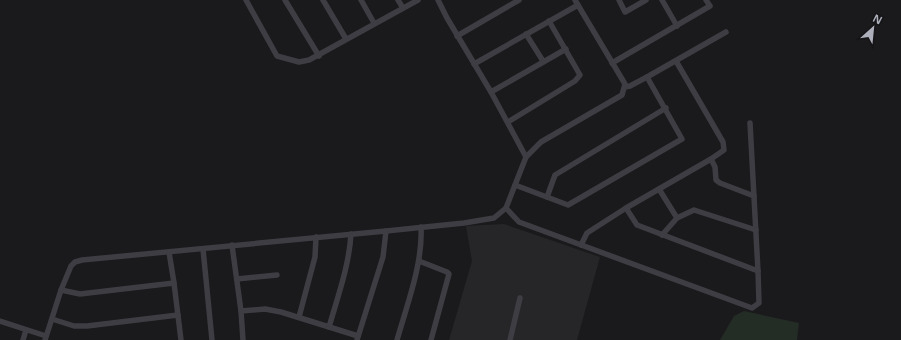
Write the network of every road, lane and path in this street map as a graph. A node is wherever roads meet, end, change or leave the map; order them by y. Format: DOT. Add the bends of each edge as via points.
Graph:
graph roads {
  1 [pos="246,0"];
  2 [pos="285,0"];
  3 [pos="323,0"];
  4 [pos="361,0"];
  5 [pos="398,0"];
  6 [pos="418,0"];
  7 [pos="438,0"];
  8 [pos="519,0"];
  9 [pos="619,0"];
  10 [pos="646,0"];
  11 [pos="662,0"];
  12 [pos="706,0"];
  13 [pos="577,2"];
  14 [pos="402,8"];
  15 [pos="549,21"];
  16 [pos="374,23"];
  17 [pos="677,26"];
  18 [pos="726,32"];
  19 [pos="526,34"];
  20 [pos="457,36"];
  21 [pos="346,39"];
  22 [pos="566,49"];
  23 [pos="319,56"];
  24 [pos="543,61"];
  25 [pos="676,61"];
  26 [pos="612,63"];
  27 [pos="474,64"];
  28 [pos="647,77"];
  29 [pos="625,87"];
  30 [pos="491,92"];
  31 [pos="666,108"];
  32 [pos="508,122"];
  33 [pos="750,122"];
  34 [pos="526,157"];
  35 [pos="711,159"];
  36 [pos="515,185"];
  37 [pos="659,189"];
  38 [pos="754,196"];
  39 [pos="547,197"];
  40 [pos="506,208"];
  41 [pos="626,208"];
  42 [pos="677,218"];
  43 [pos="421,228"];
  44 [pos="756,230"];
  45 [pos="386,231"];
  46 [pos="351,234"];
  47 [pos="662,235"];
  48 [pos="316,237"];
  49 [pos="581,245"];
  50 [pos="232,246"];
  51 [pos="202,249"];
  52 [pos="168,252"];
  53 [pos="419,261"];
  54 [pos="758,271"];
  55 [pos="277,275"];
  56 [pos="237,279"];
  57 [pos="174,283"];
  58 [pos="61,290"];
  59 [pos="520,298"];
  60 [pos="241,311"];
  61 [pos="178,315"];
  62 [pos="299,318"];
  63 [pos="52,319"];
  64 [pos="0,321"];
  65 [pos="329,327"];
  66 [pos="26,330"];
  67 [pos="46,338"];
  68 [pos="358,338"];
  69 [pos="23,340"];
  70 [pos="180,340"];
  71 [pos="212,340"];
  72 [pos="243,340"];
  73 [pos="397,340"];
  74 [pos="431,340"];
  75 [pos="510,340"];
  1 -- 23 [label="street" via="277,56 299,62"];
  2 -- 23 [label="street"];
  3 -- 21 [label="street"];
  4 -- 16 [label="street"];
  5 -- 14 [label="street"];
  6 -- 14 [label="street"];
  7 -- 20 [label="street"];
  8 -- 20 [label="street"];
  9 -- 10 [label="street" via="625,12"];
  11 -- 17 [label="street"];
  12 -- 17 [label="street" via="710,6"];
  13 -- 15 [label="street"];
  13 -- 26 [label="street"];
  14 -- 16 [label="street"];
  15 -- 19 [label="street"];
  15 -- 22 [label="street"];
  16 -- 21 [label="street"];
  17 -- 26 [label="street"];
  18 -- 25 [label="street"];
  19 -- 24 [label="street"];
  19 -- 27 [label="street"];
  20 -- 27 [label="street"];
  21 -- 23 [label="street"];
  22 -- 24 [label="street"];
  22 -- 32 [label="street" via="580,75 576,81"];
  24 -- 30 [label="street"];
  25 -- 28 [label="street"];
  25 -- 35 [label="street" via="723,142 724,150"];
  26 -- 29 [label="street"];
  27 -- 30 [label="street"];
  28 -- 29 [label="street"];
  28 -- 31 [label="street"];
  29 -- 34 [label="street" via="622,95 541,142"];
  30 -- 32 [label="street"];
  31 -- 39 [label="street" via="556,175"];
  31 -- 39 [label="street" via="682,139 568,205"];
  32 -- 34 [label="street"];
  33 -- 38 [label="street"];
  34 -- 36 [label="street"];
  35 -- 37 [label="street"];
  35 -- 38 [label="street" via="715,167 716,180"];
  36 -- 39 [label="street"];
  36 -- 40 [label="street"];
  37 -- 41 [label="street"];
  37 -- 42 [label="street"];
  38 -- 44 [label="street"];
  40 -- 43 [label="street" via="494,218"];
  40 -- 49 [label="street" via="519,222"];
  41 -- 47 [label="street" via="637,225"];
  41 -- 49 [label="street" via="588,233"];
  42 -- 44 [label="street" via="694,210"];
  42 -- 47 [label="street"];
  43 -- 45 [label="street"];
  43 -- 53 [label="street"];
  44 -- 54 [label="street"];
  45 -- 46 [label="street"];
  45 -- 68 [label="street" via="383,257"];
  46 -- 48 [label="street"];
  46 -- 65 [label="street" via="346,271"];
  47 -- 54 [label="street"];
  48 -- 50 [label="street"];
  48 -- 62 [label="street" via="315,257"];
  49 -- 54 [label="street" via="752,308 759,303"];
  50 -- 51 [label="street"];
  50 -- 56 [label="street"];
  51 -- 52 [label="street"];
  51 -- 71 [label="street"];
  52 -- 57 [label="street"];
  52 -- 58 [label="street" via="75,262"];
  53 -- 73 [label="street"];
  53 -- 74 [label="street" via="449,274"];
  55 -- 56 [label="street"];
  56 -- 60 [label="street"];
  57 -- 58 [label="street" via="80,294"];
  57 -- 61 [label="street"];
  58 -- 63 [label="street"];
  59 -- 75 [label="street"];
  60 -- 62 [label="street" via="265,309"];
  60 -- 72 [label="street"];
  61 -- 63 [label="street" via="87,326 74,326"];
  61 -- 70 [label="street"];
  62 -- 65 [label="street"];
  63 -- 67 [label="street"];
  64 -- 66 [label="street"];
  65 -- 68 [label="street"];
  66 -- 67 [label="street"];
  66 -- 69 [label="street"];
}
